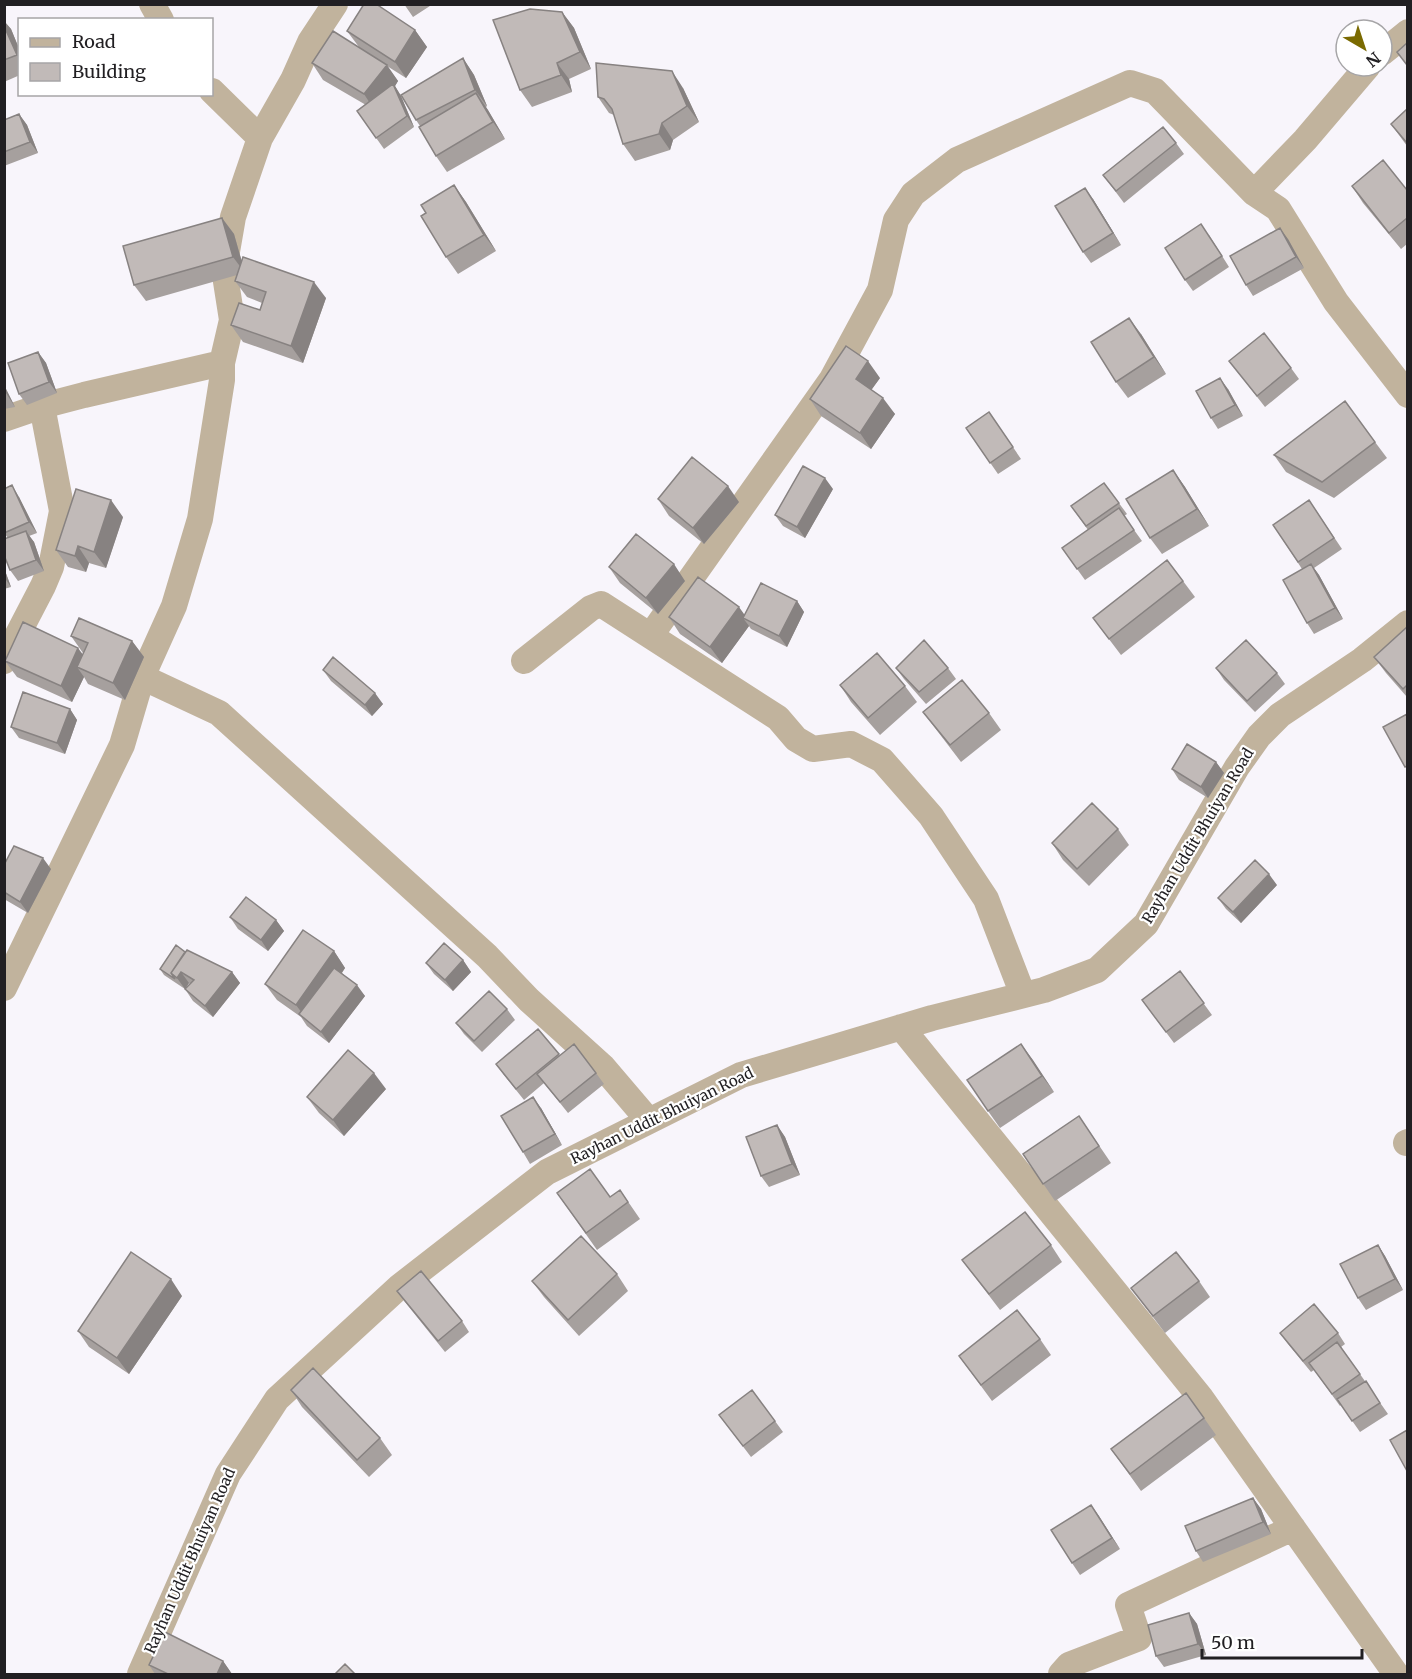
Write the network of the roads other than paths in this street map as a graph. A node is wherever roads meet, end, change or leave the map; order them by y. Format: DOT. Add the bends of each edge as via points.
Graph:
graph roads {
  1 [pos="152,4"];
  2 [pos="335,4"];
  3 [pos="160,18"];
  4 [pos="1407,32"];
  5 [pos="1394,43"];
  6 [pos="1358,78"];
  7 [pos="213,92"];
  8 [pos="260,138"];
  9 [pos="1254,193"];
  10 [pos="222,363"];
  11 [pos="1407,395"];
  12 [pos="42,406"];
  13 [pos="4,419"];
  14 [pos="1407,623"];
  15 [pos="651,635"];
  16 [pos="4,661"];
  17 [pos="524,661"];
  18 [pos="146,679"];
  19 [pos="4,988"];
  20 [pos="1023,995"];
  21 [pos="901,1027"];
  22 [pos="649,1121"];
  23 [pos="1293,1528"];
  24 [pos="140,1674"];
  25 [pos="1061,1674"];
  26 [pos="1396,1674"];
  1 -- 3 [label="street"];
  2 -- 8 [label="street" via="310,42"];
  4 -- 5 [label="street"];
  6 -- 9 [label="street"];
  7 -- 8 [label="street"];
  8 -- 10 [label="street" via="233,217 224,269 232,320"];
  9 -- 11 [label="street" via="1278,209 1336,302"];
  9 -- 15 [label="street" via="1155,91 1130,83 957,160 913,194 896,220 880,290 832,379"];
  10 -- 12 [label="street"];
  10 -- 18 [label="street" via="200,519 174,606"];
  12 -- 13 [label="street"];
  12 -- 16 [label="street" via="62,511 47,577"];
  14 -- 20 [label="street, Rayhan Uddit Bhuiyan Road" via="1362,660 1280,715 1259,736 1146,924 1097,970"];
  15 -- 17 [label="street" via="601,604"];
  15 -- 20 [label="street" via="778,718 796,739 813,749 851,744 882,760 931,816 986,899"];
  18 -- 19 [label="street" via="122,745"];
  18 -- 22 [label="street" via="219,713 487,956 603,1067"];
  20 -- 21 [label="street, Rayhan Uddit Bhuiyan Road"];
  21 -- 22 [label="street, Rayhan Uddit Bhuiyan Road" via="741,1075"];
  21 -- 23 [label="street" via="1201,1398"];
  22 -- 24 [label="street, Rayhan Uddit Bhuiyan Road" via="547,1172 399,1287 277,1399 228,1474"];
  23 -- 25 [label="street" via="1128,1605 1139,1638 1069,1665"];
  23 -- 26 [label="street"];
}
